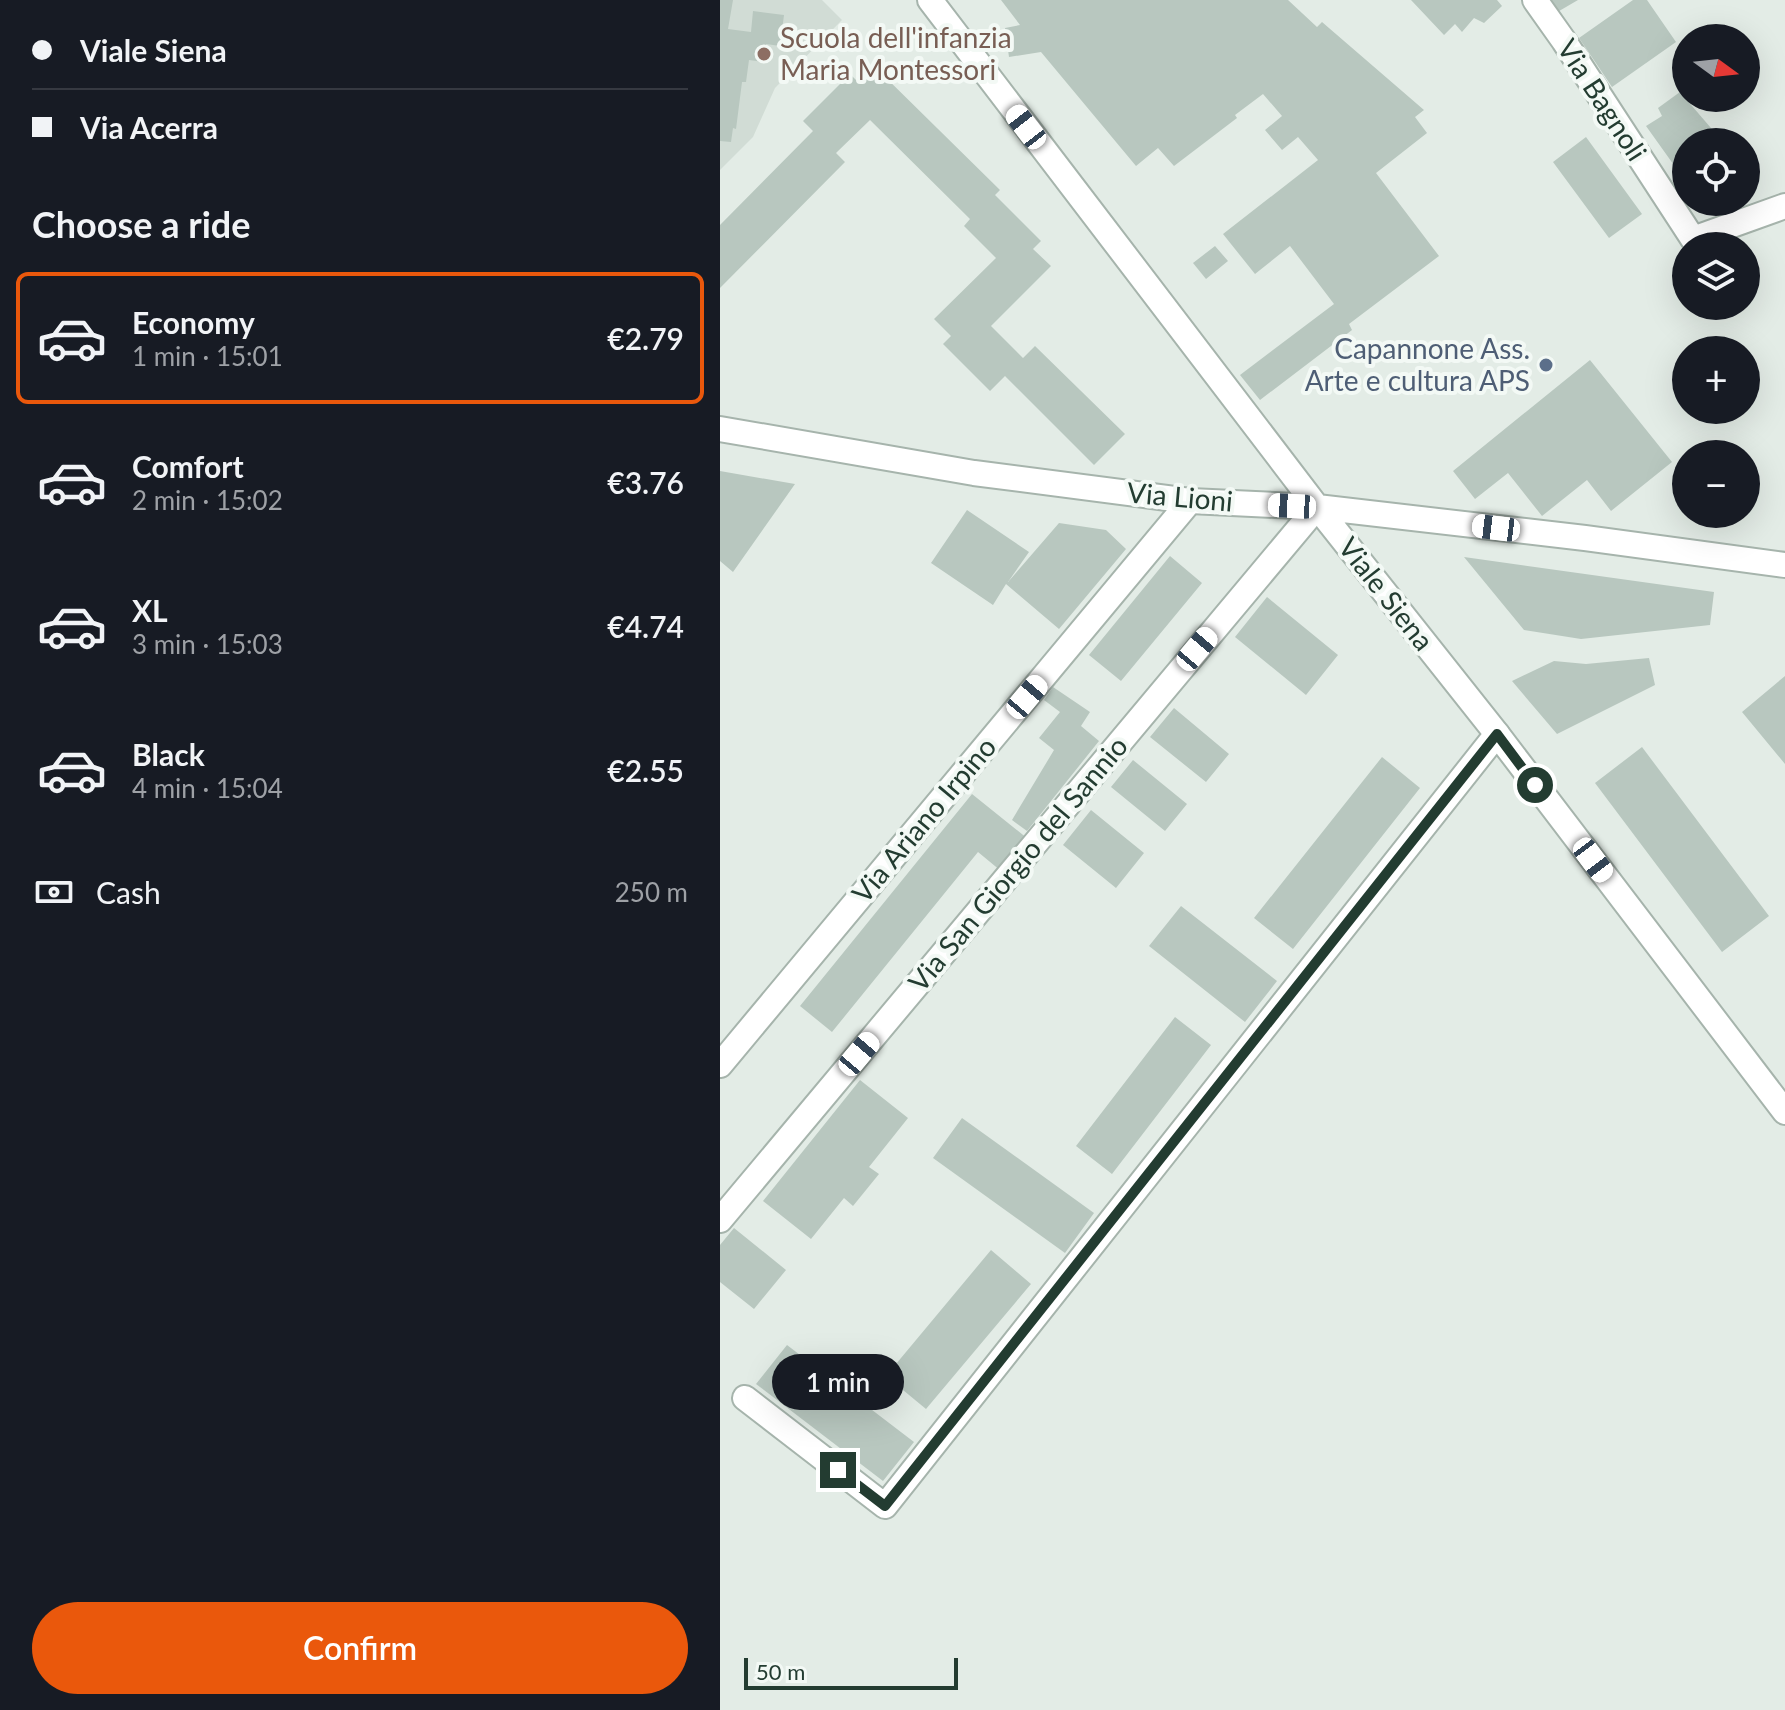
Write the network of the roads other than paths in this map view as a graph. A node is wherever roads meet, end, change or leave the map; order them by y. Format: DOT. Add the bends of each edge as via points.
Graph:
graph roads {
  1 [pos="930,0"];
  2 [pos="1535,0"];
  3 [pos="1785,206"];
  4 [pos="720,429"];
  5 [pos="1190,501"];
  6 [pos="1317,507"];
  7 [pos="1785,565"];
  8 [pos="1497,734"];
  9 [pos="720,1065"];
  10 [pos="1785,1112"];
  11 [pos="720,1220"];
  12 [pos="745,1398"];
  1 -- 6 [label="street, Viale Siena"];
  2 -- 3 [label="street, Via Bagnoli" via="1693,239"];
  4 -- 5 [label="street, Via Lioni" via="974,473"];
  5 -- 6 [label="street, Via Lioni"];
  5 -- 9 [label="street, Via Ariano Irpino"];
  6 -- 7 [label="street, Via Lioni"];
  6 -- 8 [label="street, Viale Siena"];
  6 -- 11 [label="street, Via San Giorgio del Sannio"];
  8 -- 10 [label="street, Viale Siena"];
  8 -- 12 [label="street" via="885,1506"];
}
